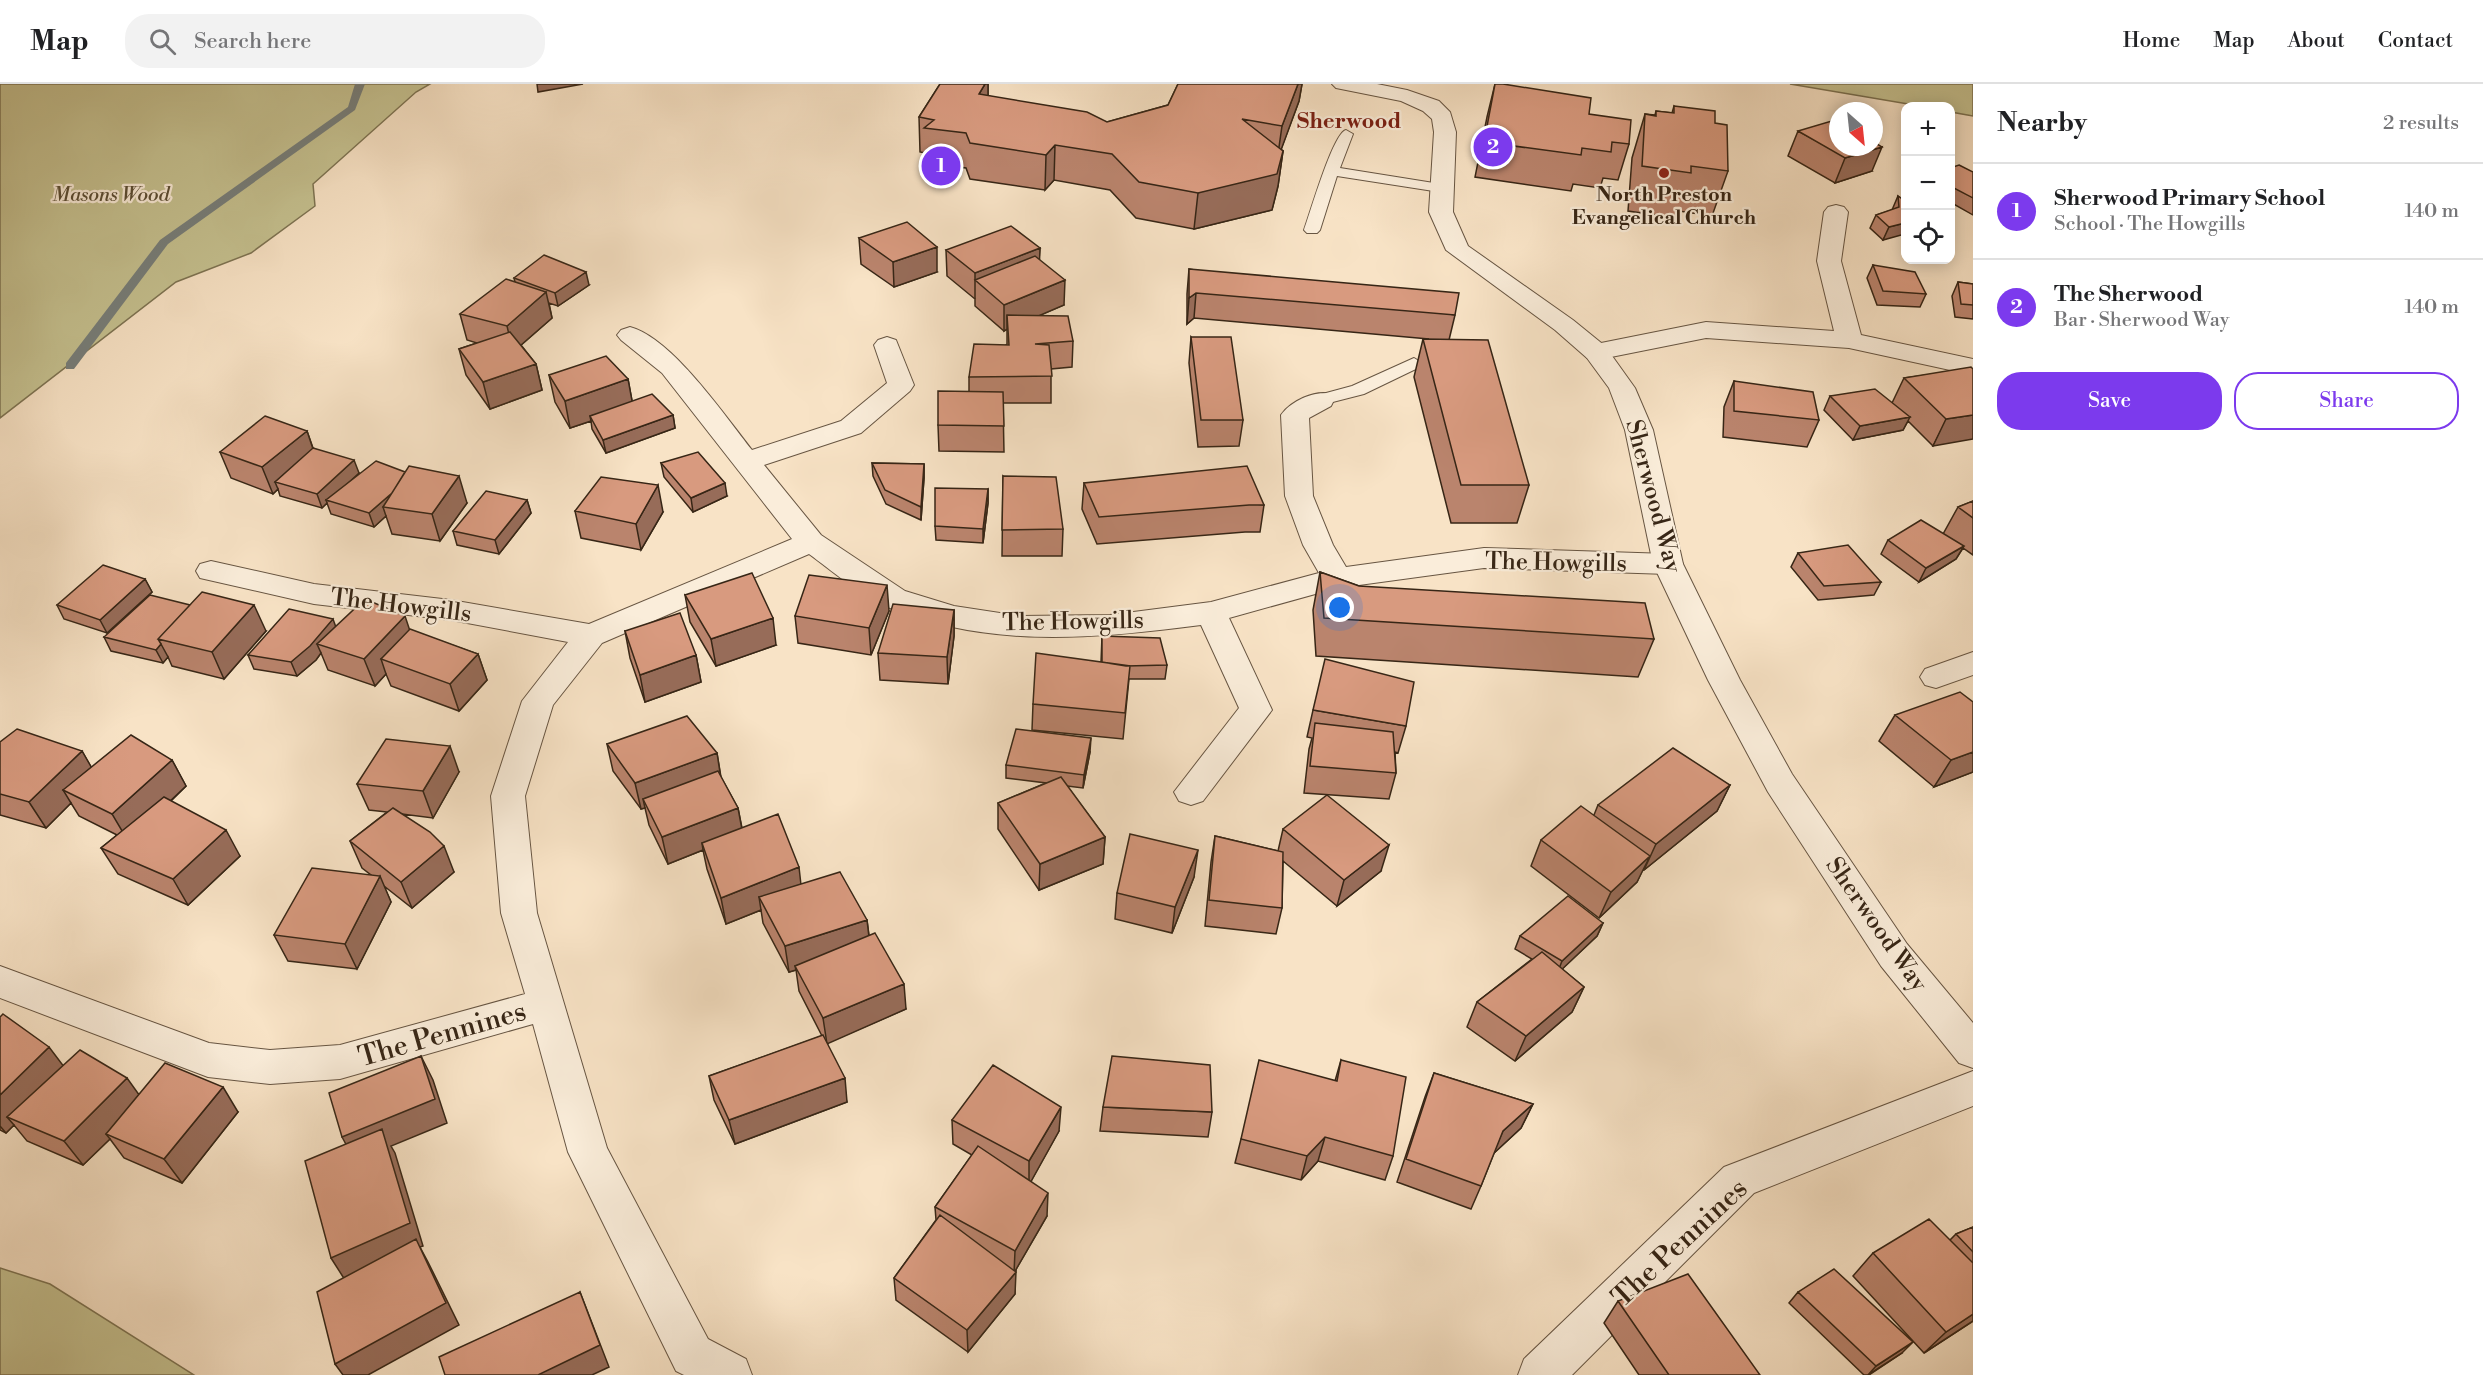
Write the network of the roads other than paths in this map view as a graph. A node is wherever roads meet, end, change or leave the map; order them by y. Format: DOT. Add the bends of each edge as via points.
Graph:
graph roads {
  1 [pos="1343,84"];
  2 [pos="1346,134"];
  3 [pos="1332,171"];
  4 [pos="1440,188"];
  5 [pos="1836,212"];
  6 [pos="1312,230"];
  7 [pos="630,335"];
  8 [pos="1849,340"];
  9 [pos="887,345"];
  10 [pos="1596,352"];
  11 [pos="1414,363"];
  12 [pos="1973,367"];
  13 [pos="1321,400"];
  14 [pos="747,461"];
  15 [pos="811,542"];
  16 [pos="1668,564"];
  17 [pos="211,571"];
  18 [pos="1337,578"];
  19 [pos="1211,613"];
  20 [pos="591,635"];
  21 [pos="1973,663"];
  22 [pos="1936,677"];
  23 [pos="1191,792"];
  24 [pos="0,982"];
  25 [pos="547,1004"];
  26 [pos="1973,1051"];
  27 [pos="1973,1088"];
  28 [pos="730,1375"];
  29 [pos="1540,1375"];
  1 -- 4 [label="street, Sherwood Way" via="1407,96 1431,105 1442,117 1444,132"];
  2 -- 3 [label="lane"];
  3 -- 4 [label="lane"];
  3 -- 6 [label="lane"];
  4 -- 10 [label="street, Sherwood Way" via="1441,212 1458,250"];
  5 -- 8 [label="street" via="1829,261"];
  7 -- 14 [label="street, The Howgills" via="671,367"];
  8 -- 10 [label="street" via="1706,330"];
  8 -- 12 [label="street"];
  9 -- 14 [label="street" via="901,385 851,427"];
  10 -- 16 [label="street, Sherwood Way" via="1622,388 1639,430"];
  11 -- 13 [label="lane" via="1358,390"];
  13 -- 18 [label="street" via="1295,415 1299,496 1318,545"];
  14 -- 15 [label="street, The Howgills"];
  15 -- 19 [label="street, The Howgills" via="894,598 953,616 1019,627 1110,626"];
  15 -- 20 [label="street"];
  16 -- 18 [label="street, The Howgills" via="1484,558"];
  16 -- 26 [label="street, Sherwood Way" via="1780,783 1894,955"];
  17 -- 20 [label="street, The Howgills" via="314,594 452,610"];
  18 -- 19 [label="street, The Howgills"];
  19 -- 23 [label="street" via="1256,710"];
  20 -- 25 [label="street" via="538,701 508,796 519,913"];
  21 -- 22 [label="street"];
  24 -- 25 [label="street, The Pennines" via="208,1060 270,1067 340,1062"];
  25 -- 28 [label="street, The Pennines" via="588,1152 692,1355"];
  27 -- 29 [label="street, The Pennines" via="1739,1180"];
}
